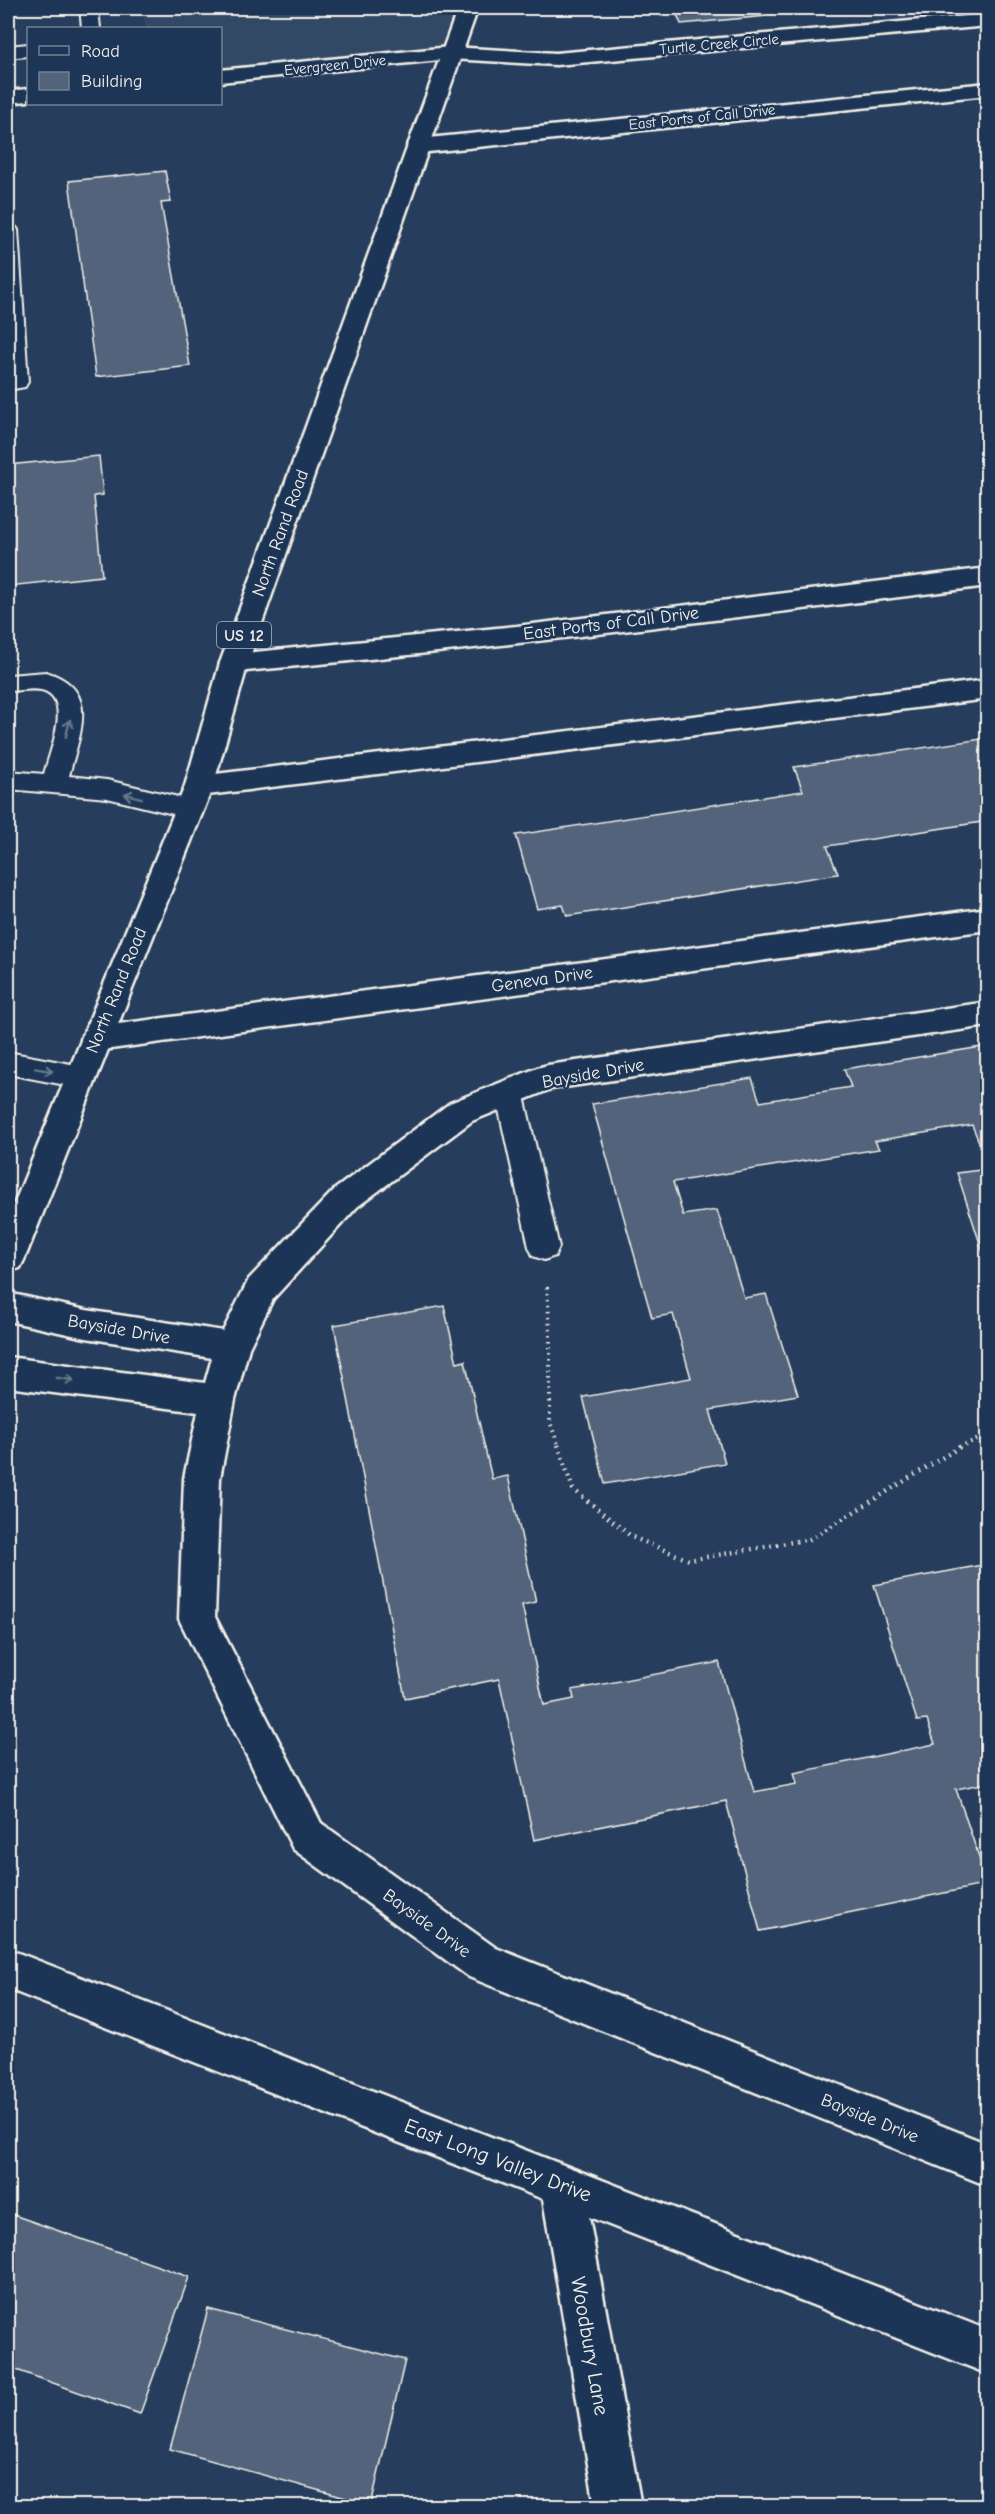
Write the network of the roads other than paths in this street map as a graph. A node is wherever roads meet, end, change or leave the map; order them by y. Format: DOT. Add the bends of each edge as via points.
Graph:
graph roads {
  1 [pos="89,8"];
  2 [pos="468,8"];
  3 [pos="987,20"];
  4 [pos="92,27"];
  5 [pos="27,50"];
  6 [pos="8,52"];
  7 [pos="450,53"];
  8 [pos="222,76"];
  9 [pos="987,89"];
  10 [pos="27,95"];
  11 [pos="8,97"];
  12 [pos="418,146"];
  13 [pos="8,230"];
  14 [pos="8,383"];
  15 [pos="987,577"];
  16 [pos="234,663"];
  17 [pos="8,683"];
  18 [pos="987,689"];
  19 [pos="8,780"];
  20 [pos="54,785"];
  21 [pos="195,798"];
  22 [pos="987,919"];
  23 [pos="987,1014"];
  24 [pos="96,1039"];
  25 [pos="8,1064"];
  26 [pos="81,1077"];
  27 [pos="509,1092"];
  28 [pos="544,1247"];
  29 [pos="8,1258"];
  30 [pos="8,1307"];
  31 [pos="232,1347"];
  32 [pos="8,1372"];
  33 [pos="218,1400"];
  34 [pos="8,1969"];
  35 [pos="987,2165"];
  36 [pos="562,2185"];
  37 [pos="987,2352"];
  38 [pos="618,2506"];
  1 -- 4 [label="lane"];
  2 -- 7 [label="street, North Rand Road / US 12"];
  3 -- 7 [label="street, Turtle Creek Circle" via="556,59"];
  5 -- 6 [label="lane"];
  7 -- 8 [label="street, Evergreen Drive"];
  7 -- 12 [label="street, North Rand Road / US 12"];
  9 -- 12 [label="street, East Ports of Call Drive"];
  10 -- 11 [label="street"];
  12 -- 16 [label="street, North Rand Road / US 12"];
  13 -- 14 [label="lane" via="17,382"];
  15 -- 16 [label="street, East Ports of Call Drive" via="657,618"];
  16 -- 21 [label="street, North Rand Road / US 12"];
  20 -- 17 [label="lane, one-way" via="72,713 66,694 46,681"];
  18 -- 21 [label="street"];
  19 -- 20 [label="lane"];
  21 -- 20 [label="lane, one-way"];
  21 -- 24 [label="street, North Rand Road / US 12"];
  22 -- 24 [label="street, Geneva Drive"];
  23 -- 27 [label="street, Bayside Drive" via="548,1077"];
  24 -- 26 [label="street, North Rand Road / US 12"];
  25 -- 26 [label="lane, one-way"];
  26 -- 29 [label="street, North Rand Road / US 12"];
  27 -- 28 [label="lane"];
  27 -- 31 [label="street, Bayside Drive" via="461,1112 346,1198 261,1289"];
  30 -- 31 [label="street, Bayside Drive" via="86,1324"];
  31 -- 33 [label="street, Bayside Drive"];
  32 -- 33 [label="street, one-way"];
  33 -- 35 [label="street, Bayside Drive" via="202,1478 197,1619 307,1836 483,1963"];
  34 -- 36 [label="street, East Long Valley Drive"];
  36 -- 37 [label="street, East Long Valley Drive"];
  36 -- 38 [label="street, Woodbury Lane"];
}
